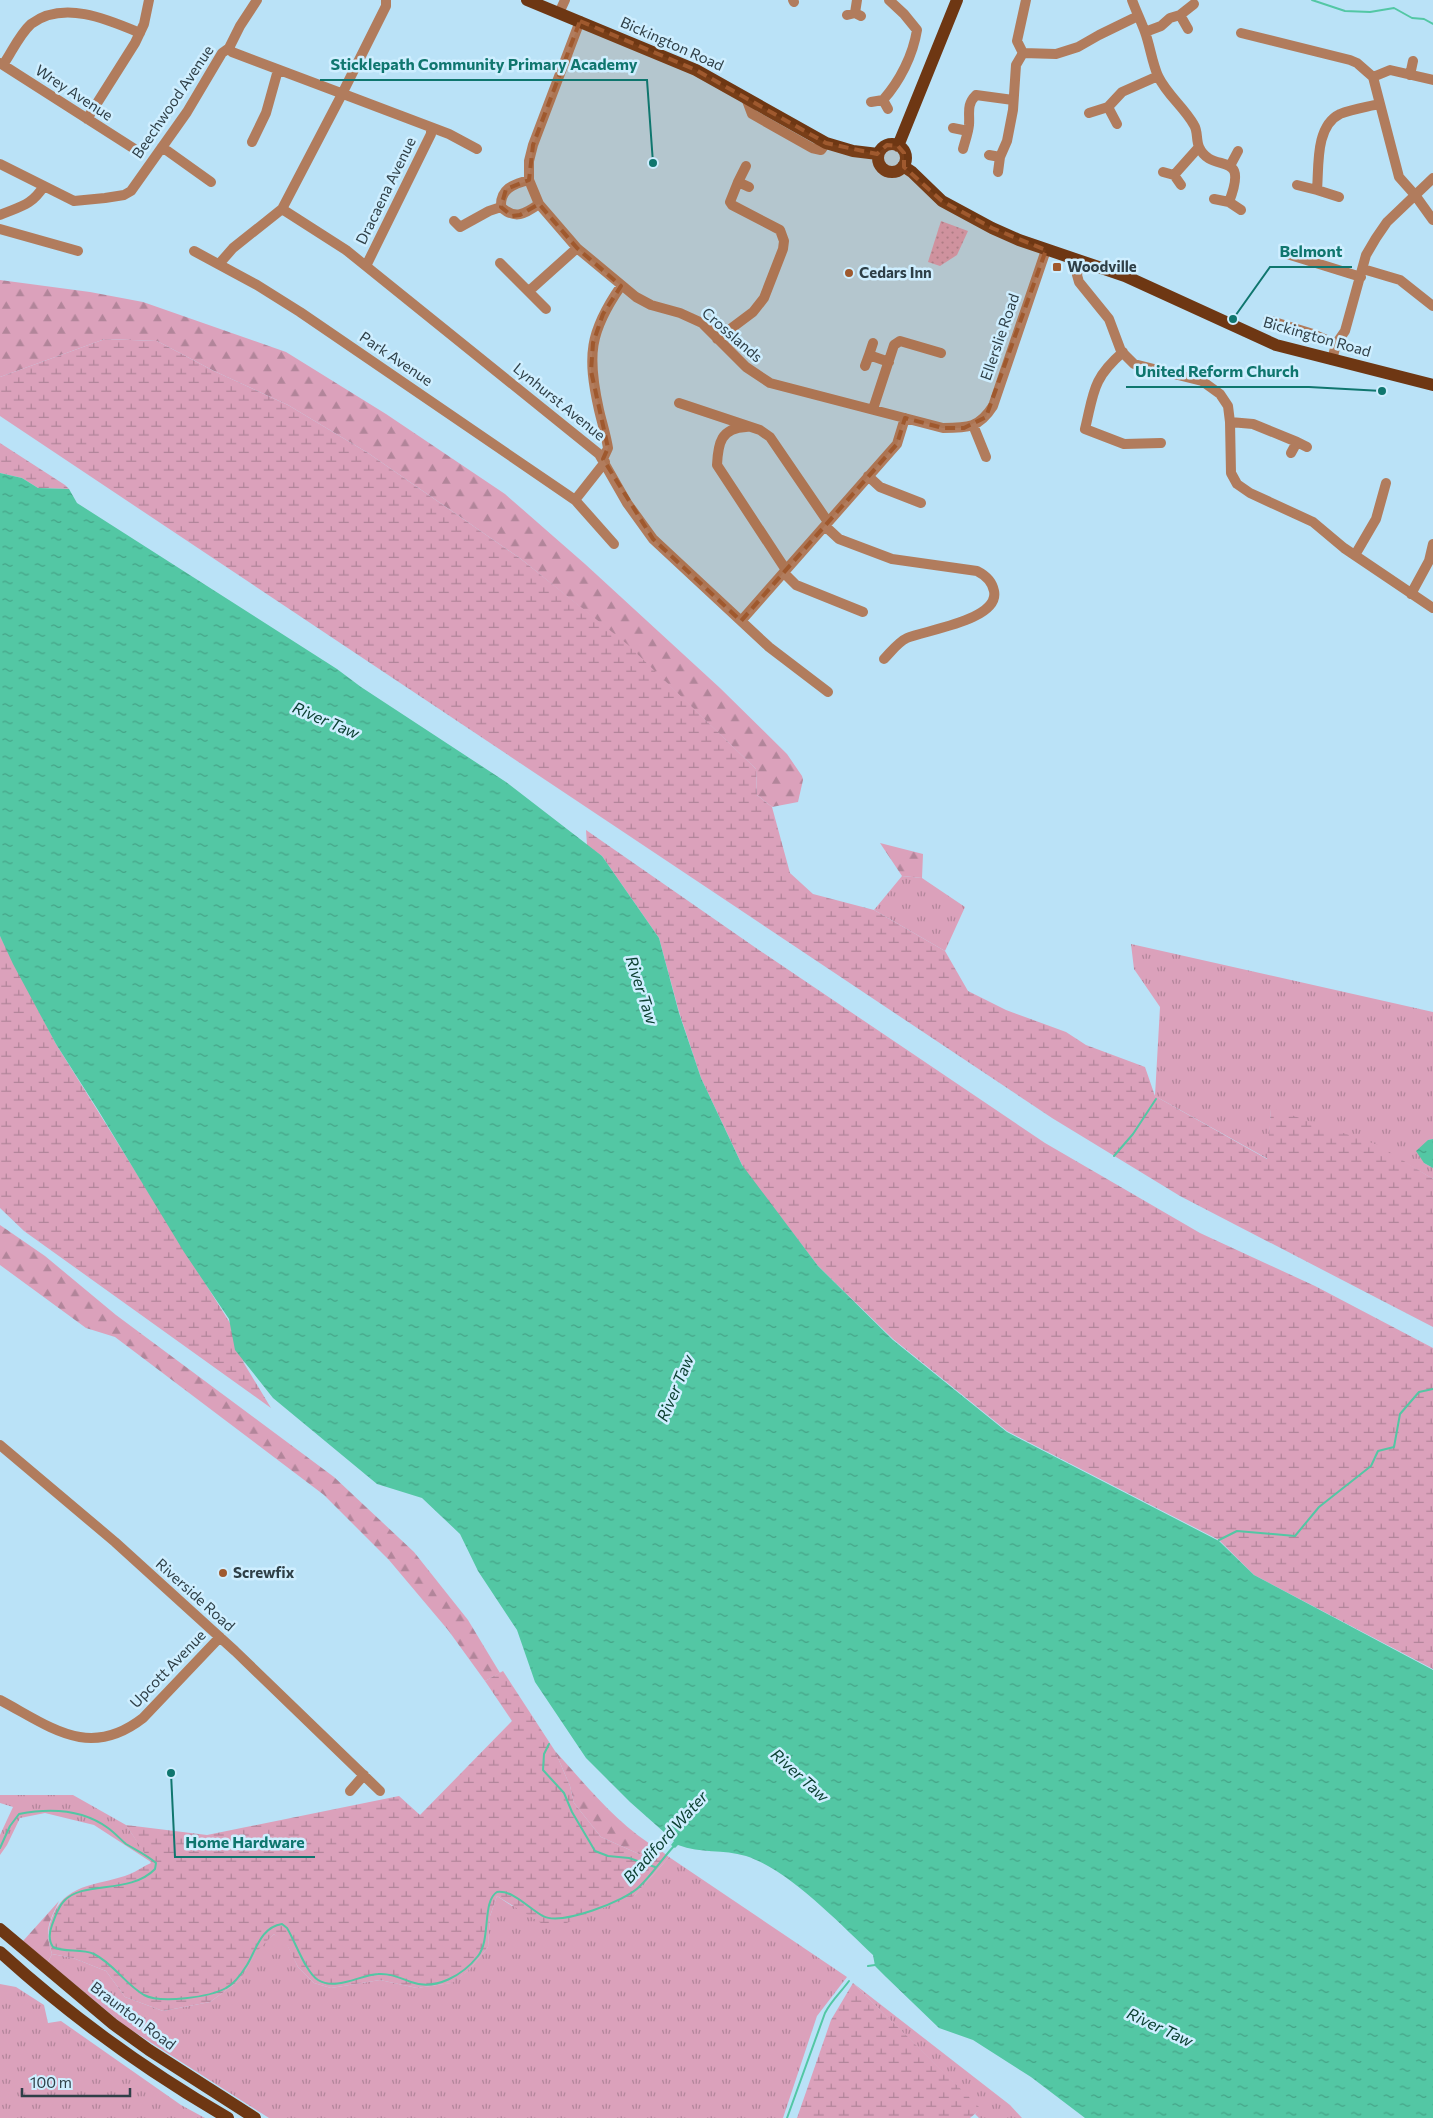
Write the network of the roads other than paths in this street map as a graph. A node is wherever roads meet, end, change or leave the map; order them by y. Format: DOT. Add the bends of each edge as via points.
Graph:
graph roads {
  1 [pos="149,0"];
  2 [pos="257,0"];
  3 [pos="386,0"];
  4 [pos="527,0"];
  5 [pos="565,0"];
  6 [pos="857,0"];
  7 [pos="888,0"];
  8 [pos="957,0"];
  9 [pos="1026,0"];
  10 [pos="1132,0"];
  11 [pos="1194,4"];
  12 [pos="559,13"];
  13 [pos="854,14"];
  14 [pos="1180,15"];
  15 [pos="1138,16"];
  16 [pos="580,21"];
  17 [pos="1188,29"];
  18 [pos="1145,32"];
  19 [pos="140,33"];
  20 [pos="1241,33"];
  21 [pos="226,51"];
  22 [pos="1023,54"];
  23 [pos="1413,61"];
  24 [pos="2,64"];
  25 [pos="278,70"];
  26 [pos="1410,75"];
  27 [pos="1158,76"];
  28 [pos="1373,77"];
  29 [pos="1433,80"];
  30 [pos="342,94"];
  31 [pos="1013,100"];
  32 [pos="872,102"];
  33 [pos="1379,104"];
  34 [pos="1108,107"];
  35 [pos="1089,113"];
  36 [pos="87,119"];
  37 [pos="1117,124"];
  38 [pos="431,128"];
  39 [pos="953,128"];
  40 [pos="968,131"];
  41 [pos="252,142"];
  42 [pos="898,146"];
  43 [pos="162,147"];
  44 [pos="1199,147"];
  45 [pos="132,148"];
  46 [pos="477,149"];
  47 [pos="964,149"];
  48 [pos="1238,151"];
  49 [pos="878,154"];
  50 [pos="989,155"];
  51 [pos="1000,158"];
  52 [pos="0,164"];
  53 [pos="746,166"];
  54 [pos="903,166"];
  55 [pos="1230,166"];
  56 [pos="998,172"];
  57 [pos="1433,178"];
  58 [pos="529,180"];
  59 [pos="211,182"];
  60 [pos="738,182"];
  61 [pos="1181,184"];
  62 [pos="1297,185"];
  63 [pos="44,186"];
  64 [pos="749,187"];
  65 [pos="1316,190"];
  66 [pos="1415,195"];
  67 [pos="1339,197"];
  68 [pos="1214,199"];
  69 [pos="1229,202"];
  70 [pos="539,204"];
  71 [pos="501,207"];
  72 [pos="282,209"];
  73 [pos="1241,210"];
  74 [pos="0,215"];
  75 [pos="1433,220"];
  76 [pos="454,221"];
  77 [pos="0,229"];
  78 [pos="577,248"];
  79 [pos="1046,250"];
  80 [pos="78,251"];
  81 [pos="194,251"];
  82 [pos="1287,254"];
  83 [pos="1080,261"];
  84 [pos="500,262"];
  85 [pos="219,264"];
  86 [pos="366,266"];
  87 [pos="1362,273"];
  88 [pos="621,286"];
  89 [pos="529,292"];
  90 [pos="1433,306"];
  91 [pos="546,309"];
  92 [pos="1268,320"];
  93 [pos="717,338"];
  94 [pos="873,342"];
  95 [pos="1336,344"];
  96 [pos="1123,352"];
  97 [pos="941,353"];
  98 [pos="869,355"];
  99 [pos="1332,360"];
  100 [pos="888,362"];
  101 [pos="865,366"];
  102 [pos="1433,385"];
  103 [pos="679,403"];
  104 [pos="872,409"];
  105 [pos="905,418"];
  106 [pos="1230,422"];
  107 [pos="750,426"];
  108 [pos="973,426"];
  109 [pos="605,432"];
  110 [pos="1161,442"];
  111 [pos="590,446"];
  112 [pos="1291,453"];
  113 [pos="986,457"];
  114 [pos="604,460"];
  115 [pos="868,476"];
  116 [pos="1386,483"];
  117 [pos="575,500"];
  118 [pos="921,503"];
  119 [pos="826,524"];
  120 [pos="614,544"];
  121 [pos="1433,544"];
  122 [pos="1355,555"];
  123 [pos="785,571"];
  124 [pos="1411,594"];
  125 [pos="1433,608"];
  126 [pos="863,612"];
  127 [pos="741,621"];
  128 [pos="884,659"];
  129 [pos="828,692"];
  130 [pos="0,1445"];
  131 [pos="220,1637"];
  132 [pos="0,1700"];
  133 [pos="364,1776"];
  134 [pos="350,1791"];
  135 [pos="380,1791"];
  136 [pos="0,1929"];
  137 [pos="0,1952"];
  138 [pos="228,2118"];
  139 [pos="255,2118"];
  1 -- 19 [label="street"];
  2 -- 21 [label="street, Beechwood Avenue"];
  3 -- 30 [label="street" via="386,6"];
  4 -- 12 [label="main road, Bickington Road"];
  5 -- 12 [label="street"];
  6 -- 13 [label="street"];
  7 -- 32 [label="street" via="917,30 915,46 886,105"];
  8 -- 42 [label="main road"];
  9 -- 22 [label="street" via="1017,42"];
  10 -- 15 [label="street"];
  11 -- 14 [label="street"];
  12 -- 16 [label="main road, Bickington Road"];
  14 -- 17 [label="street"];
  14 -- 18 [label="street"];
  15 -- 18 [label="street"];
  15 -- 22 [label="street" via="1078,47 1056,54"];
  16 -- 49 [label="main road, Bickington Road" via="696,70 826,143"];
  16 -- 58 [label="street" via="533,145"];
  18 -- 27 [label="street"];
  19 -- 24 [label="street" via="90,11 59,8 29,25"];
  19 -- 36 [label="street"];
  20 -- 28 [label="street" via="1350,60"];
  21 -- 25 [label="street"];
  21 -- 43 [label="street, Beechwood Avenue"];
  22 -- 31 [label="street" via="1016,65"];
  23 -- 26 [label="street"];
  24 -- 36 [label="street, Wrey Avenue"];
  25 -- 30 [label="street"];
  25 -- 41 [label="street" via="266,113"];
  26 -- 28 [label="street" via="1390,70"];
  26 -- 29 [label="street"];
  27 -- 34 [label="street" via="1122,92"];
  27 -- 44 [label="street" via="1195,126"];
  28 -- 33 [label="street"];
  30 -- 38 [label="street"];
  30 -- 72 [label="street"];
  31 -- 40 [label="street" via="976,95 970,100"];
  31 -- 51 [label="street" via="1007,141"];
  33 -- 65 [label="street" via="1340,114 1330,122 1322,139"];
  33 -- 66 [label="street" via="1399,178"];
  34 -- 35 [label="street"];
  34 -- 37 [label="street"];
  36 -- 45 [label="street, Wrey Avenue"];
  38 -- 46 [label="street"];
  38 -- 86 [label="street, Dracaena Avenue" via="431,134"];
  39 -- 40 [label="street"];
  40 -- 47 [label="street"];
  42 -- 49 [label="main road" via="887,145"];
  42 -- 54 [label="main road" via="904,153"];
  43 -- 59 [label="street"];
  43 -- 63 [label="street, Beechwood Avenue" via="131,191 124,195 74,201"];
  44 -- 55 [label="street" via="1206,156"];
  44 -- 61 [label="street" via="1169,174"];
  48 -- 55 [label="street"];
  49 -- 54 [label="main road" via="879,165 887,171 894,172"];
  50 -- 51 [label="street"];
  51 -- 56 [label="street"];
  52 -- 63 [label="street"];
  53 -- 60 [label="street"];
  54 -- 79 [label="main road, Bickington Road" via="942,201 992,228"];
  55 -- 69 [label="street" via="1236,177"];
  57 -- 66 [label="street"];
  58 -- 70 [label="street"];
  58 -- 71 [label="street" via="506,189"];
  60 -- 64 [label="street"];
  60 -- 93 [label="street" via="731,198 732,205 780,230 783,249 764,298 753,312"];
  62 -- 65 [label="street"];
  63 -- 74 [label="street" via="31,202"];
  65 -- 67 [label="street"];
  66 -- 75 [label="street"];
  66 -- 87 [label="street" via="1376,238 1366,255"];
  68 -- 69 [label="street"];
  69 -- 73 [label="street"];
  70 -- 71 [label="street" via="520,216 512,216"];
  70 -- 78 [label="street"];
  71 -- 76 [label="street" via="460,227"];
  72 -- 85 [label="street" via="233,248"];
  72 -- 86 [label="street, Lynhurst Avenue"];
  77 -- 80 [label="street"];
  78 -- 88 [label="street"];
  78 -- 89 [label="street"];
  79 -- 83 [label="main road, Bickington Road"];
  79 -- 108 [label="street, Ellerslie Road" via="992,406 986,417"];
  81 -- 85 [label="street, Park Avenue"];
  82 -- 87 [label="street"];
  83 -- 96 [label="street" via="1079,282 1108,319"];
  83 -- 99 [label="main road, Bickington Road" via="1125,276 1276,345"];
  84 -- 89 [label="street"];
  85 -- 117 [label="street, Park Avenue" via="300,312"];
  86 -- 111 [label="street, Lynhurst Avenue"];
  87 -- 90 [label="street" via="1400,280"];
  87 -- 95 [label="street" via="1345,331"];
  88 -- 93 [label="street, Crosslands" via="651,304 691,318"];
  88 -- 109 [label="street" via="603,314 593,343 591,371"];
  89 -- 91 [label="street"];
  92 -- 95 [label="street"];
  93 -- 104 [label="street, Crosslands" via="756,376 770,383"];
  94 -- 98 [label="street"];
  95 -- 99 [label="street"];
  96 -- 106 [label="street" via="1134,364 1202,381 1220,394 1228,406"];
  96 -- 110 [label="street" via="1099,376 1085,429 1124,444"];
  97 -- 100 [label="street" via="900,342 894,345"];
  98 -- 100 [label="street"];
  98 -- 101 [label="street"];
  99 -- 102 [label="main road, Bickington Road"];
  100 -- 104 [label="street"];
  103 -- 107 [label="street"];
  104 -- 105 [label="street"];
  105 -- 108 [label="street" via="943,428"];
  105 -- 115 [label="street" via="896,444"];
  106 -- 112 [label="street" via="1253,424 1302,444"];
  106 -- 122 [label="street" via="1231,473 1236,484 1313,522"];
  107 -- 119 [label="street" via="770,437"];
  107 -- 123 [label="street" via="734,427 724,436 718,449 717,465"];
  108 -- 113 [label="street"];
  109 -- 111 [label="street"];
  109 -- 114 [label="street" via="608,448"];
  111 -- 114 [label="street, Lynhurst Avenue"];
  114 -- 117 [label="street"];
  114 -- 127 [label="street, Lynhurst Avenue" via="627,503 653,539"];
  115 -- 118 [label="street" via="880,487"];
  115 -- 119 [label="street"];
  116 -- 122 [label="street" via="1376,519"];
  117 -- 120 [label="street, Park Avenue"];
  119 -- 123 [label="street"];
  119 -- 128 [label="street" via="839,539 892,559 977,571 992,584 994,596 989,608 982,613 909,637"];
  121 -- 124 [label="street" via="1429,561"];
  122 -- 124 [label="street"];
  123 -- 126 [label="street" via="796,585"];
  123 -- 127 [label="street"];
  124 -- 125 [label="street"];
  127 -- 129 [label="street, Lynhurst Avenue"];
  130 -- 131 [label="street, Riverside Road" via="115,1542"];
  131 -- 132 [label="street, Upcott Avenue" via="143,1718 117,1734 74,1737 54,1730"];
  131 -- 133 [label="street, Riverside Road"];
  133 -- 134 [label="street"];
  133 -- 135 [label="street, Riverside Road"];
  136 -- 139 [label="main road, Braunton Road" via="148,2050"];
  137 -- 138 [label="main road" via="103,2036 176,2087"];
}
